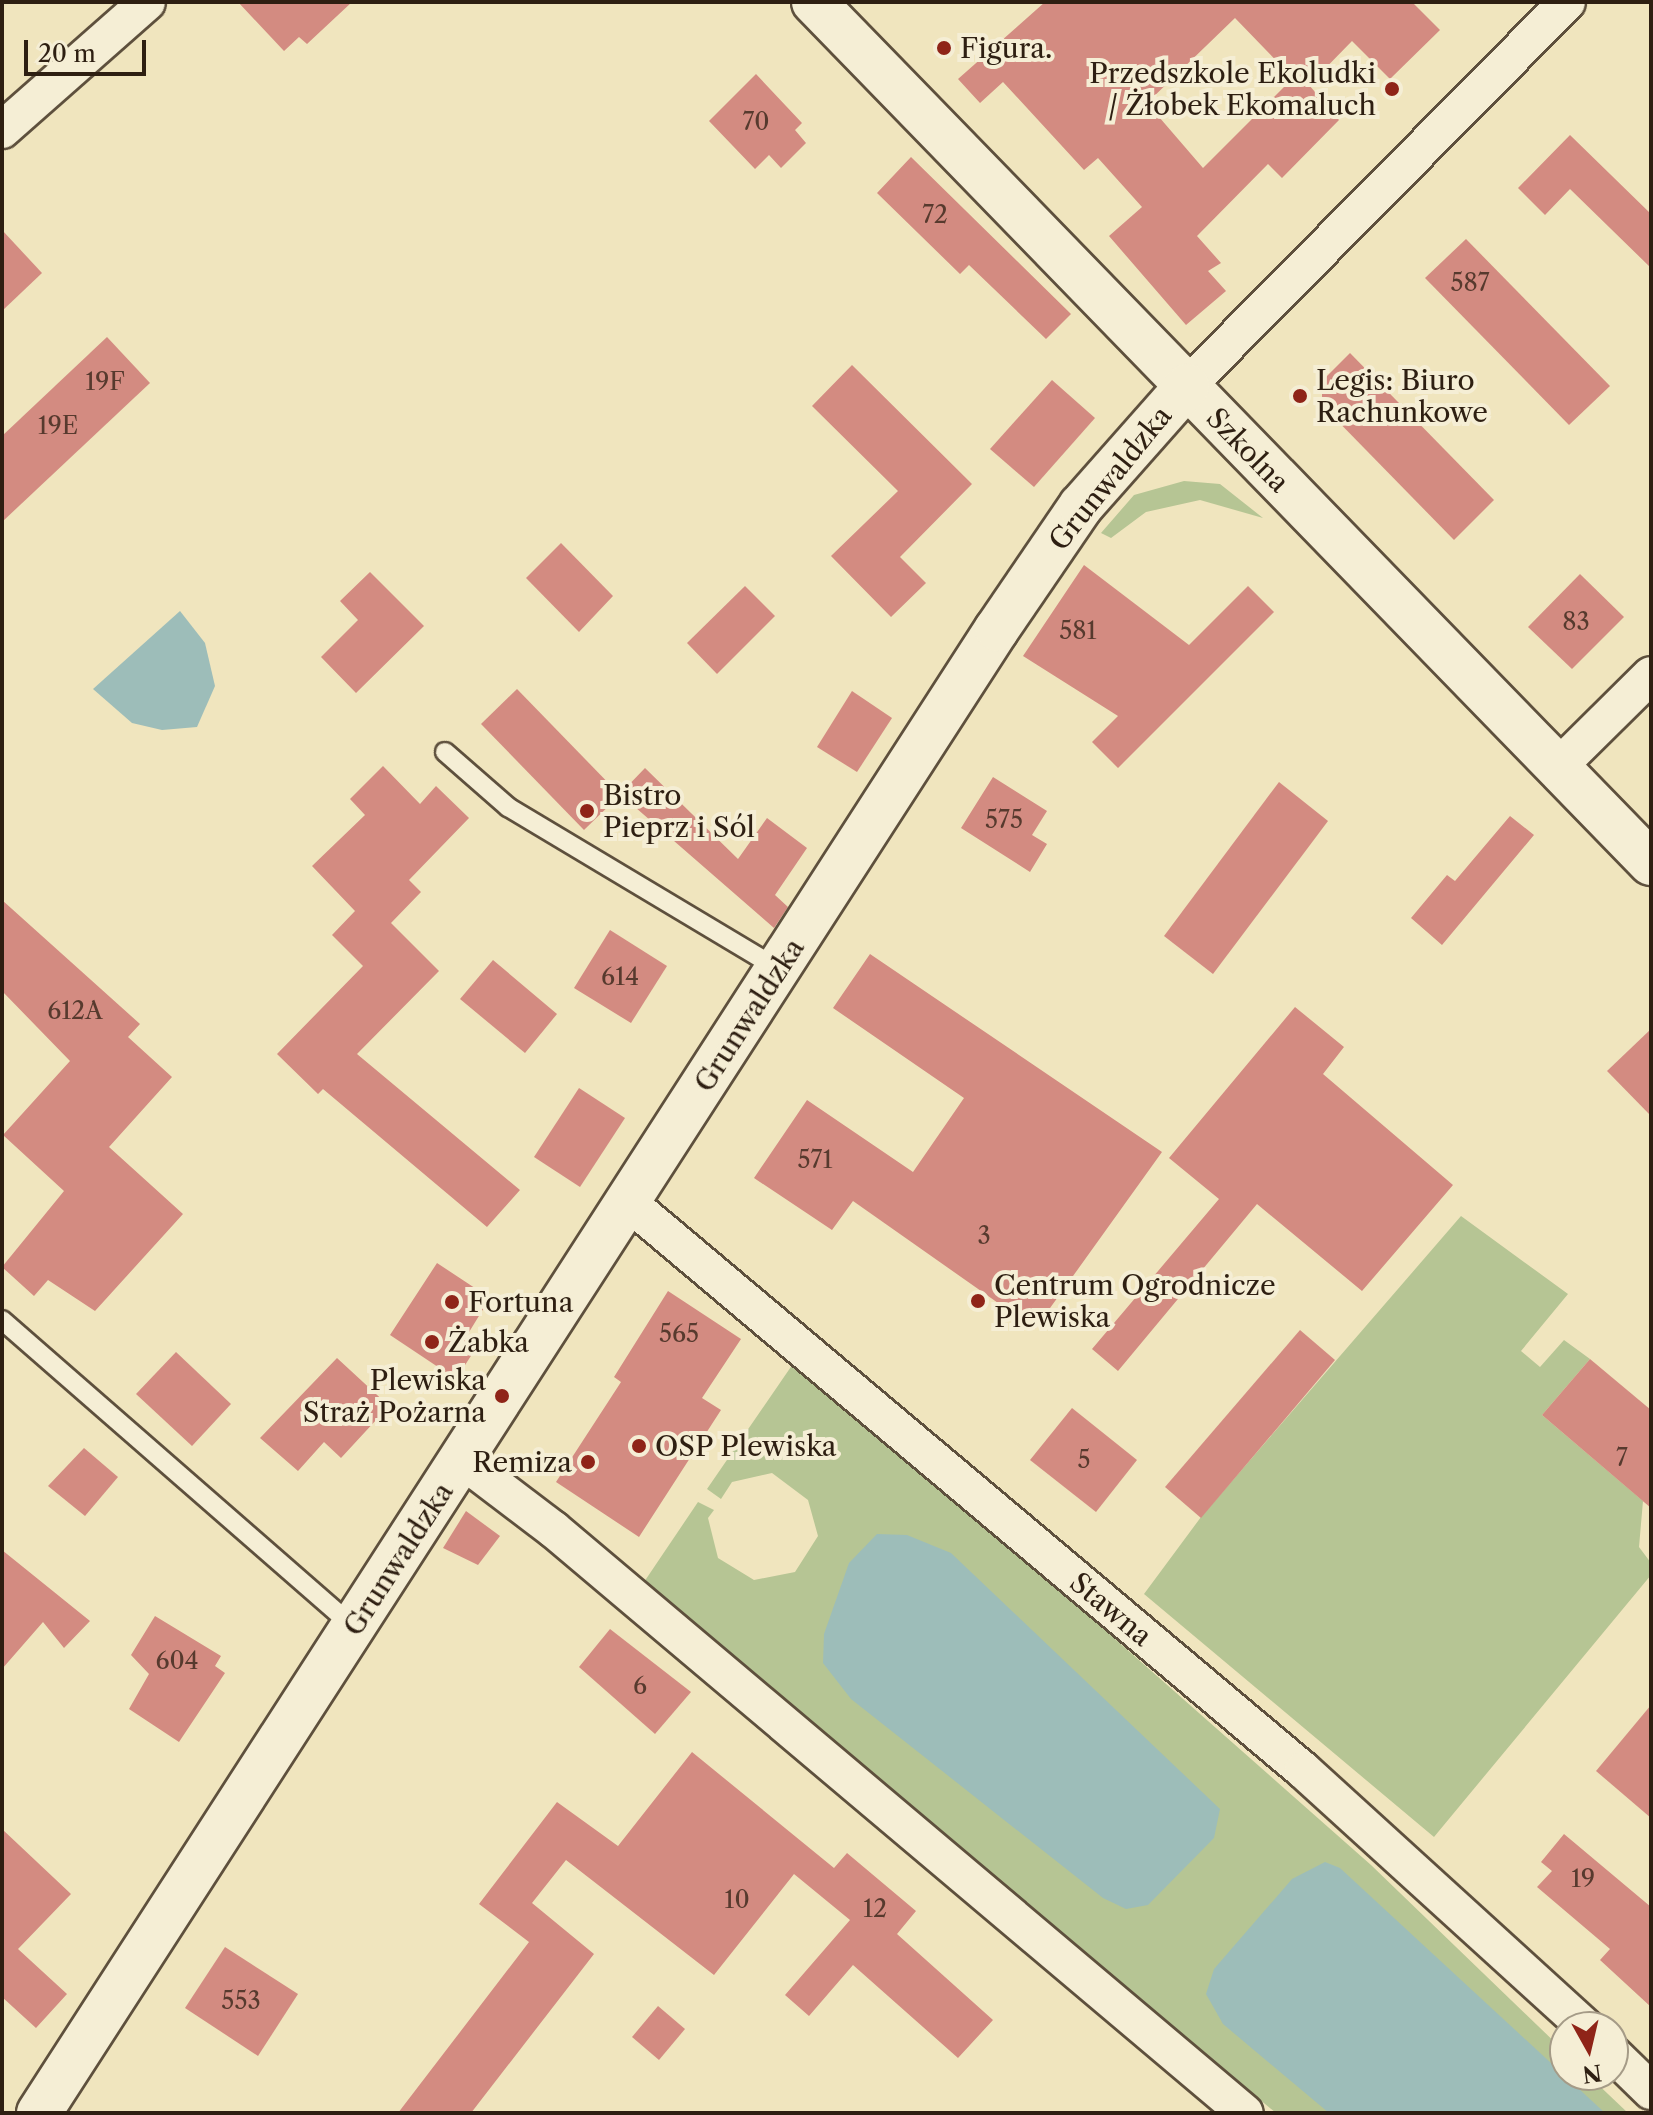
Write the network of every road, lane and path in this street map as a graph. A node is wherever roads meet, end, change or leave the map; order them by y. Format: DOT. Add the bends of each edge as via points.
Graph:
graph roads {
  1 [pos="147,2"];
  2 [pos="814,2"];
  3 [pos="1567,2"];
  4 [pos="2,130"];
  5 [pos="1187,386"];
  6 [pos="1651,675"];
  7 [pos="445,752"];
  8 [pos="1557,768"];
  9 [pos="1651,863"];
  10 [pos="779,969"];
  11 [pos="628,1202"];
  12 [pos="2,1320"];
  13 [pos="462,1460"];
  14 [pos="354,1627"];
  15 [pos="1567,2011"];
  16 [pos="1629,2070"];
  17 [pos="1651,2091"];
  18 [pos="39,2113"];
  19 [pos="1245,2113"];
  1 -- 4 [label="street"];
  2 -- 5 [label="street, Szkolna"];
  3 -- 5 [label="street, Grunwaldzka"];
  5 -- 8 [label="street, Szkolna"];
  5 -- 10 [label="street, Grunwaldzka" via="1063,531"];
  6 -- 8 [label="street"];
  7 -- 10 [label="lane" via="508,807"];
  8 -- 9 [label="street, Szkolna"];
  10 -- 11 [label="street, Grunwaldzka"];
  11 -- 13 [label="street, Grunwaldzka"];
  11 -- 15 [label="street, Stawna" via="1303,1770"];
  12 -- 14 [label="lane"];
  13 -- 14 [label="street, Grunwaldzka"];
  13 -- 19 [label="street" via="532,1511"];
  14 -- 18 [label="street, Grunwaldzka"];
  16 -- 17 [label="street"];
}
